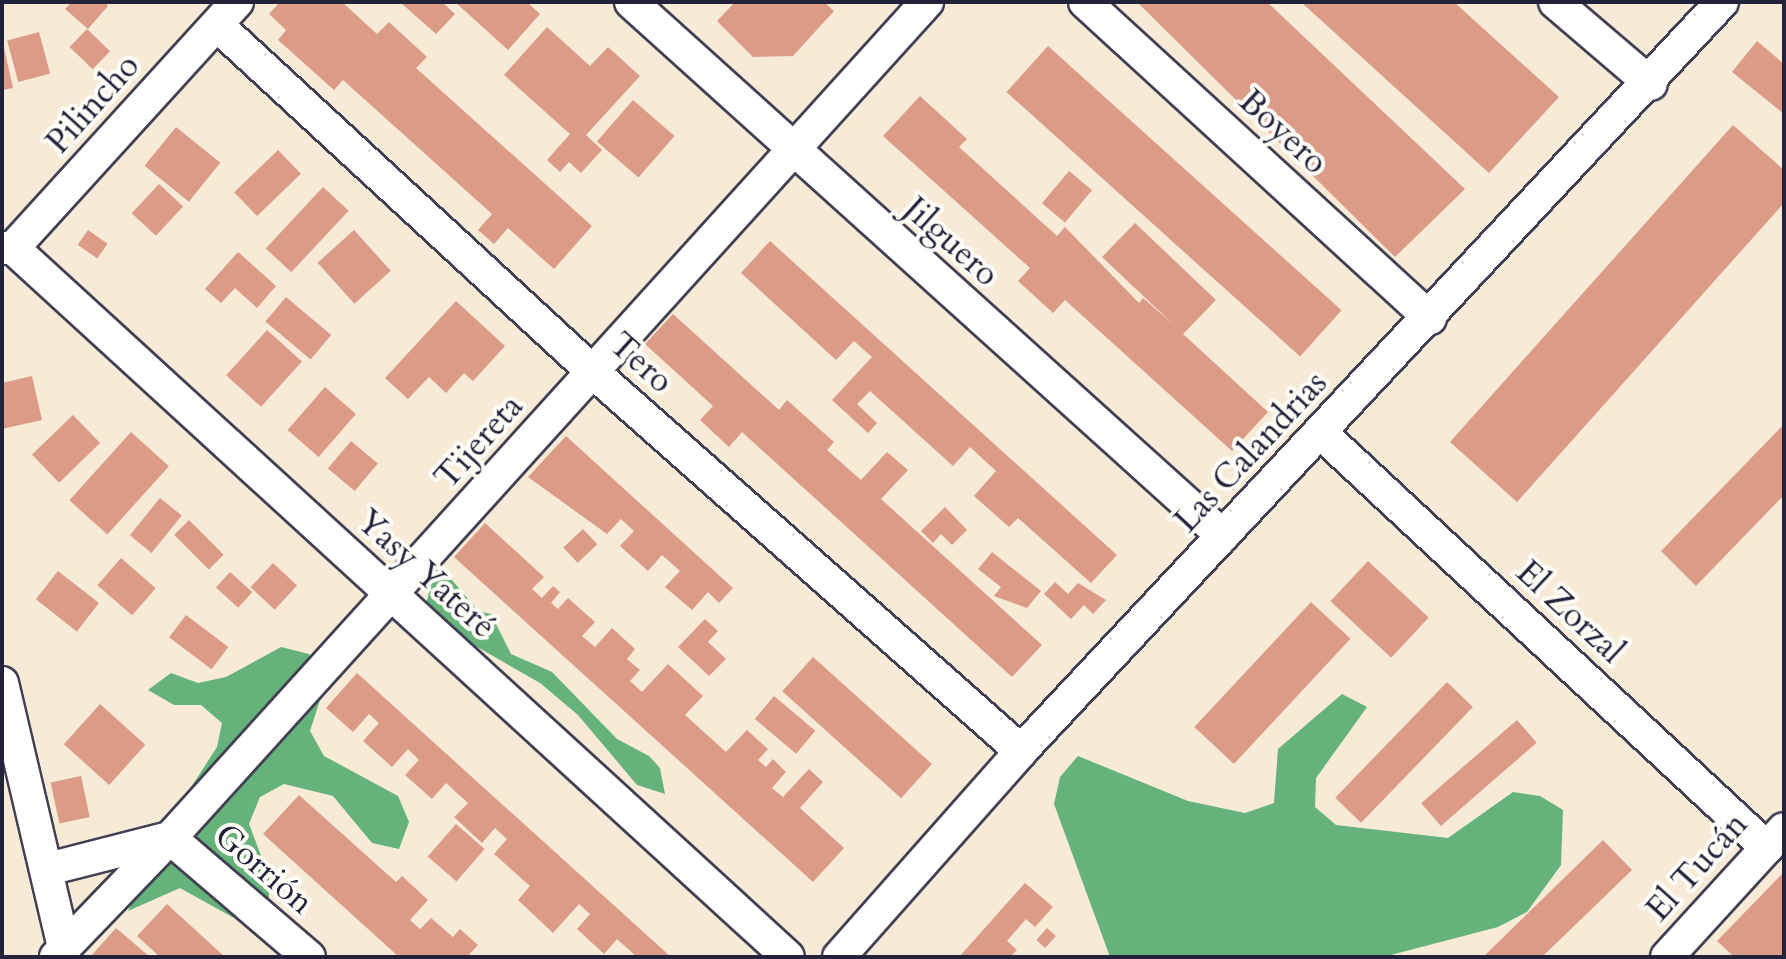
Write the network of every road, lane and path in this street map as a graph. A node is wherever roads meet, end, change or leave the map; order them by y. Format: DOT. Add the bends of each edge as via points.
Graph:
graph roads {
  1 [pos="631,2"];
  2 [pos="927,2"];
  3 [pos="1085,2"];
  4 [pos="1555,2"];
  5 [pos="1722,2"];
  6 [pos="227,13"];
  7 [pos="1651,84"];
  8 [pos="793,151"];
  9 [pos="8,248"];
  10 [pos="1430,318"];
  11 [pos="593,372"];
  12 [pos="1321,433"];
  13 [pos="1223,536"];
  14 [pos="393,594"];
  15 [pos="2,683"];
  16 [pos="1021,751"];
  17 [pos="170,838"];
  18 [pos="1775,838"];
  19 [pos="48,869"];
  20 [pos="60,952"];
  21 [pos="309,957"];
  22 [pos="788,957"];
  23 [pos="839,957"];
  24 [pos="1667,957"];
  1 -- 8 [label="street, Jilguero"];
  2 -- 8 [label="street, Tijereta"];
  3 -- 10 [label="street, Boyero"];
  4 -- 7 [label="street"];
  5 -- 7 [label="street, Las Calandrias"];
  6 -- 9 [label="street, Pilincho"];
  6 -- 11 [label="street, Tero"];
  7 -- 10 [label="street, Las Calandrias"];
  8 -- 11 [label="street, Tijereta"];
  8 -- 13 [label="street, Jilguero"];
  9 -- 14 [label="street, Yasy Yateré"];
  10 -- 12 [label="street, Las Calandrias"];
  11 -- 14 [label="street, Tijereta"];
  11 -- 16 [label="street, Tero"];
  12 -- 13 [label="street, Las Calandrias"];
  12 -- 18 [label="street, El Zorzal"];
  13 -- 16 [label="street, Las Calandrias"];
  14 -- 17 [label="street, Tijereta"];
  14 -- 22 [label="street, Yasy Yateré"];
  15 -- 19 [label="street"];
  16 -- 23 [label="street, Las Calandrias"];
  17 -- 19 [label="street"];
  17 -- 20 [label="street, Tijereta"];
  17 -- 21 [label="street, Gorrión"];
  18 -- 24 [label="street, El Tucán"];
  19 -- 20 [label="street"];
}
